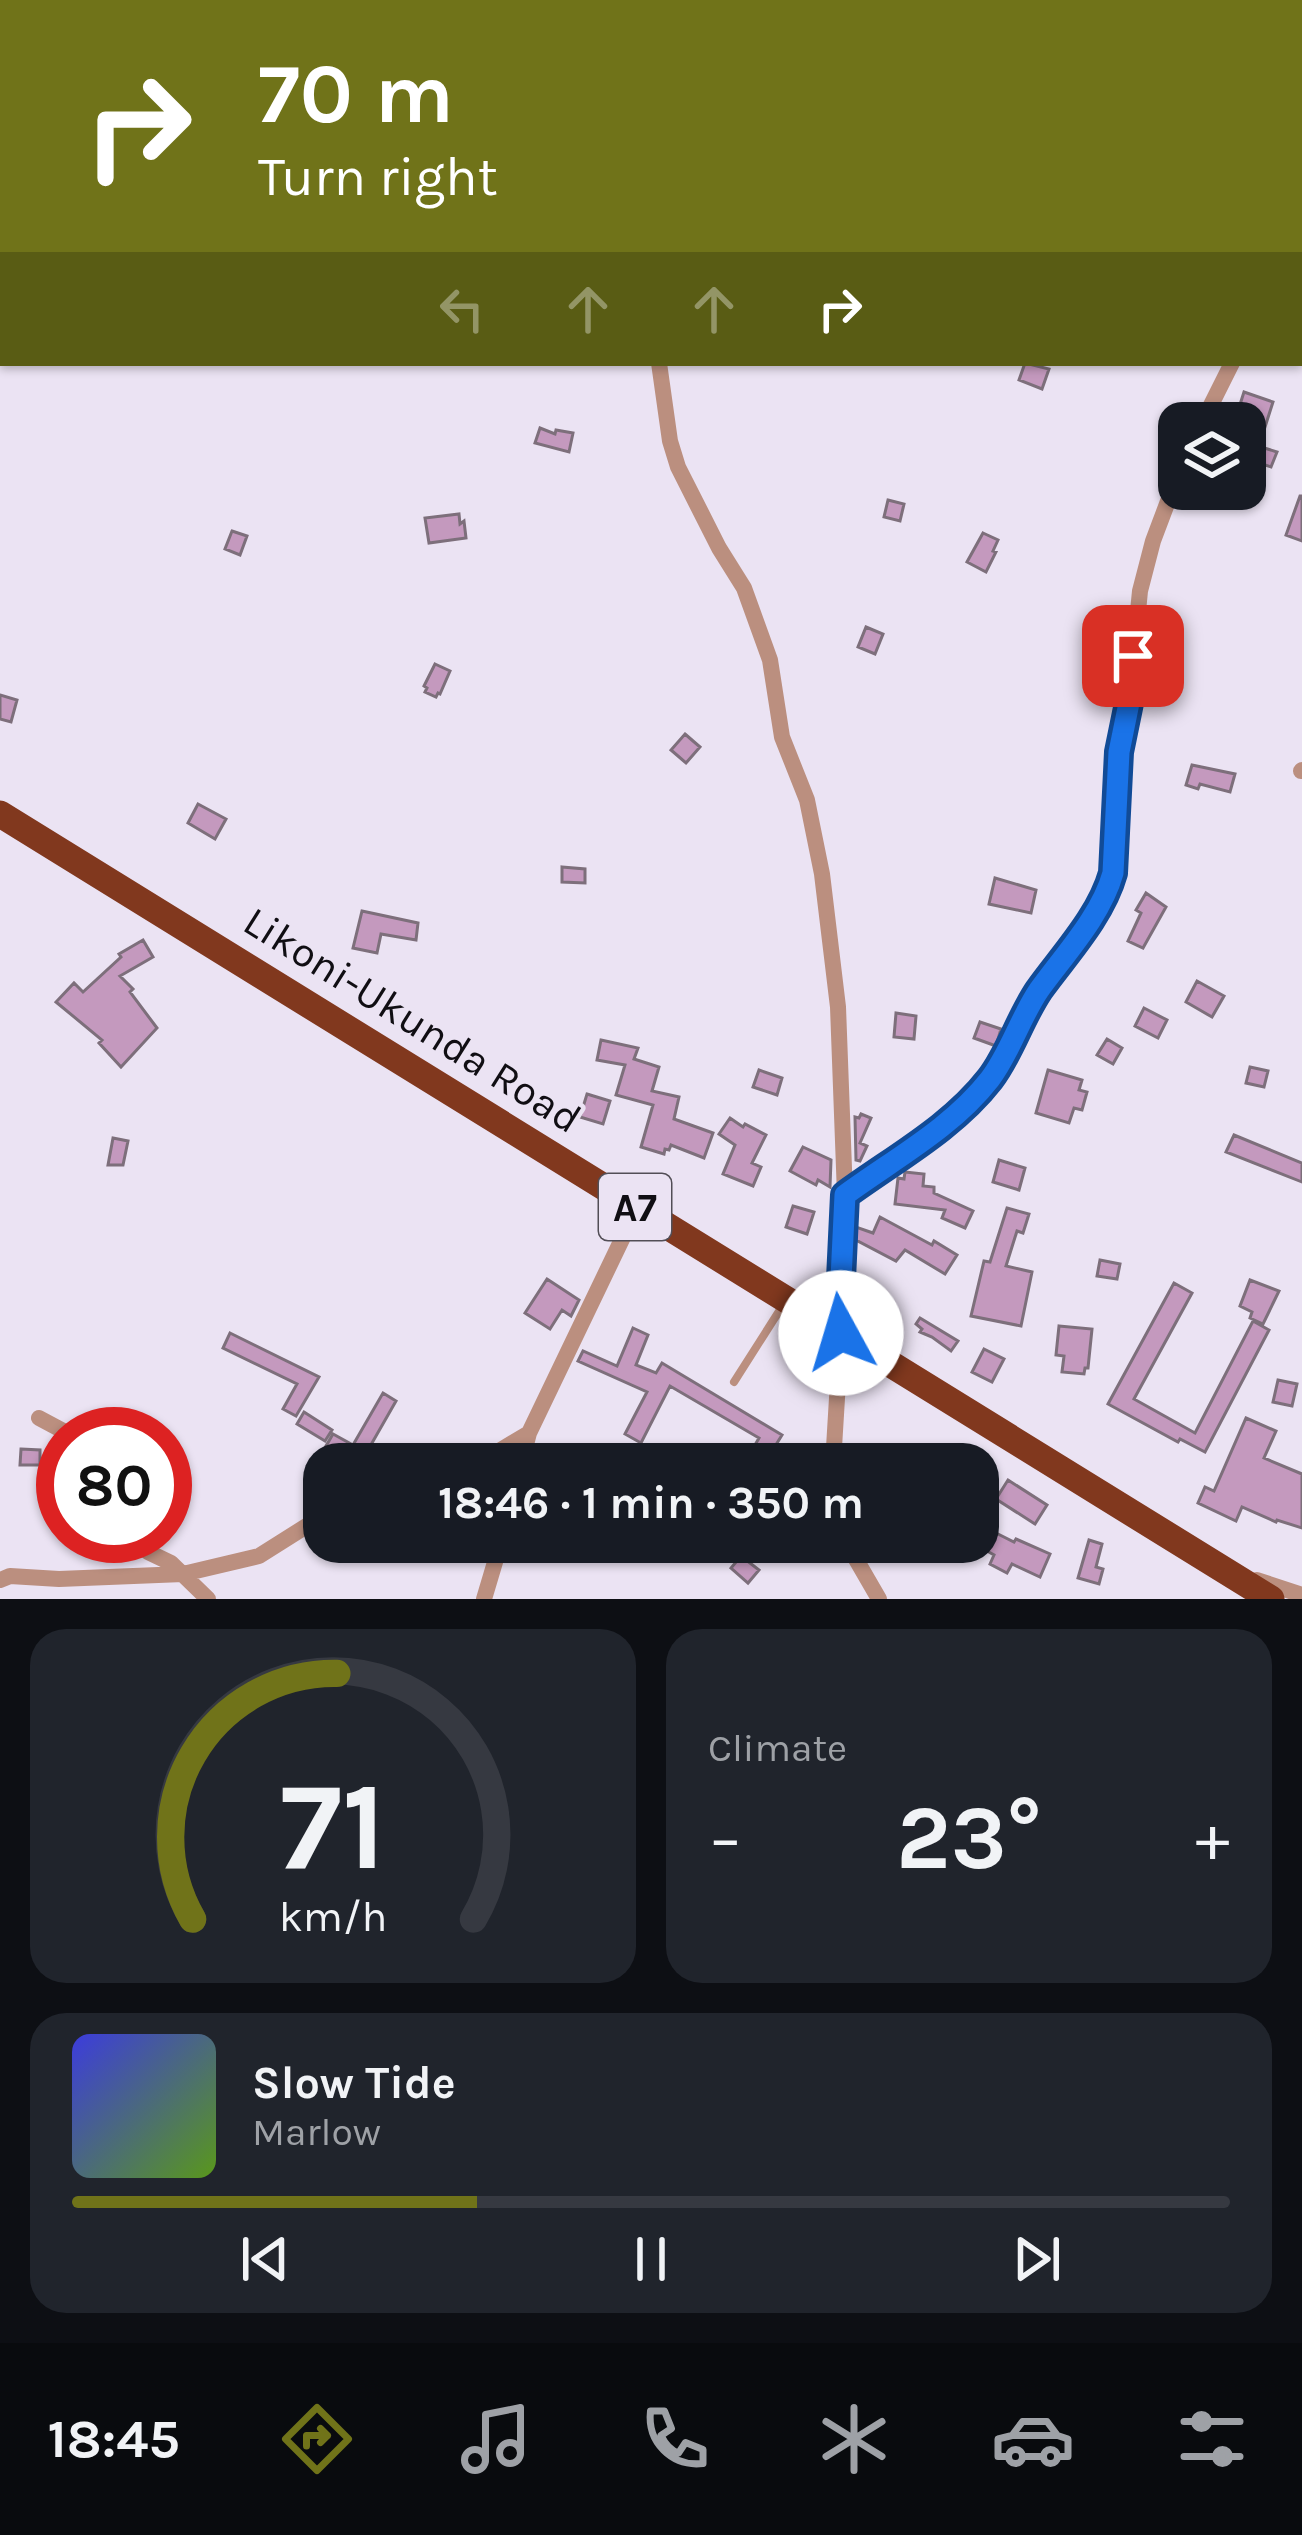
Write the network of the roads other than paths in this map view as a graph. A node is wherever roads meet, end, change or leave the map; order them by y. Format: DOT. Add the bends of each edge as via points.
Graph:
graph roads {
  1 [pos="659,366"];
  2 [pos="1230,366"];
  3 [pos="1212,402"];
  4 [pos="1165,510"];
  5 [pos="0,814"];
  6 [pos="845,1195"];
  7 [pos="637,1208"];
  8 [pos="787,1299"];
  9 [pos="831,1326"];
  10 [pos="734,1382"];
  11 [pos="529,1432"];
  12 [pos="512,1443"];
  13 [pos="526,1443"];
  14 [pos="833,1443"];
  15 [pos="303,1528"];
  16 [pos="171,1563"];
  17 [pos="494,1563"];
  18 [pos="859,1563"];
  19 [pos="1213,1565"];
  20 [pos="183,1574"];
  21 [pos="0,1580"];
  22 [pos="1302,1595"];
  23 [pos="208,1599"];
  24 [pos="484,1599"];
  25 [pos="879,1599"];
  26 [pos="1271,1599"];
  1 -- 6 [label="street" via="678,466 744,588 807,800 838,1007"];
  2 -- 3 [label="street"];
  4 -- 6 [label="street" via="1140,592 1108,889 992,1077 956,1116"];
  5 -- 7 [label="highway, Likoni-Ukunda Road / A7"];
  6 -- 9 [label="street"];
  7 -- 8 [label="highway, Likoni-Ukunda Road / A7"];
  7 -- 11 [label="street"];
  8 -- 9 [label="highway, Likoni-Ukunda Road / A7"];
  8 -- 10 [label="lane"];
  9 -- 14 [label="street"];
  9 -- 19 [label="highway, Likoni-Ukunda Road / A7"];
  11 -- 12 [label="street"];
  11 -- 13 [label="street"];
  15 -- 20 [label="street" via="259,1556"];
  16 -- 20 [label="street"];
  17 -- 24 [label="street"];
  18 -- 25 [label="street"];
  19 -- 22 [label="street"];
  19 -- 26 [label="highway, Likoni-Ukunda Road / A7"];
  20 -- 21 [label="street"];
  20 -- 23 [label="street"];
}
